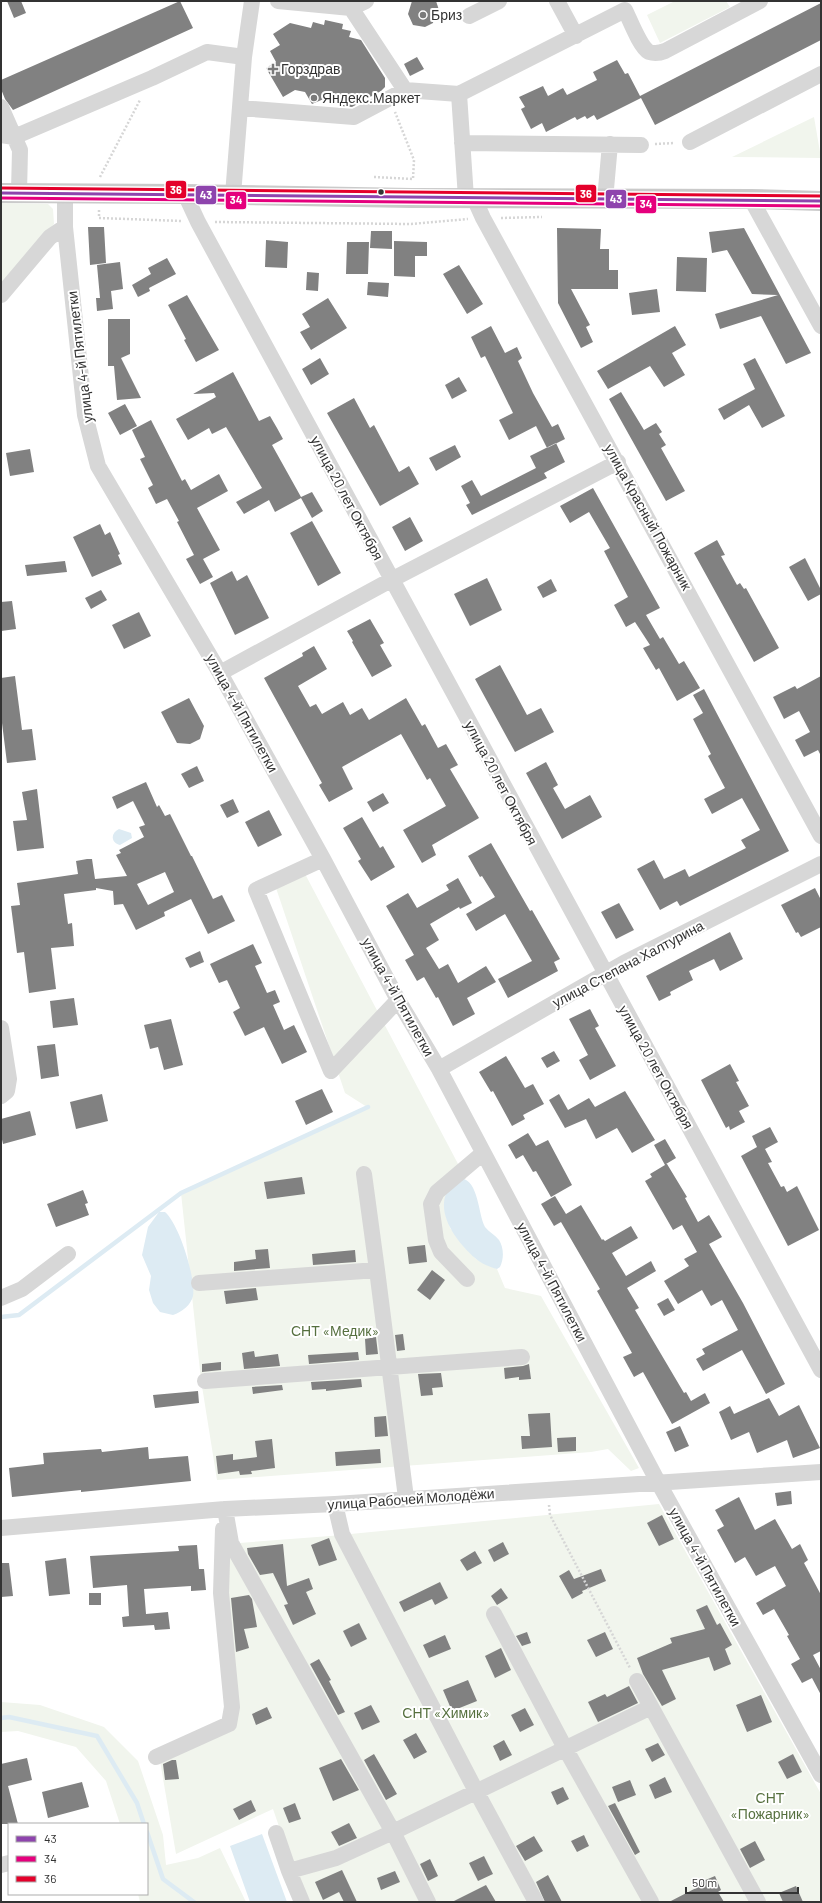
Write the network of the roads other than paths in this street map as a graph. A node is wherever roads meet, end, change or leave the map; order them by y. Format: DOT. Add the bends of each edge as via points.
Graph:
graph roads {
  1 [pos="252,1"];
  2 [pos="278,1"];
  3 [pos="366,1"];
  4 [pos="499,1"];
  5 [pos="557,1"];
  6 [pos="760,1"];
  7 [pos="351,8"];
  8 [pos="469,16"];
  9 [pos="576,36"];
  10 [pos="244,56"];
  11 [pos="821,74"];
  12 [pos="405,90"];
  13 [pos="459,94"];
  14 [pos="1,107"];
  15 [pos="240,108"];
  16 [pos="8,136"];
  17 [pos="690,142"];
  18 [pos="462,143"];
  19 [pos="610,144"];
  20 [pos="641,145"];
  21 [pos="10,193"];
  22 [pos="64,193"];
  23 [pos="185,194"];
  24 [pos="233,195"];
  25 [pos="470,198"];
  26 [pos="751,199"];
  27 [pos="605,200"];
  28 [pos="821,201"];
  29 [pos="65,227"];
  30 [pos="2,293"];
  31 [pos="821,326"];
  32 [pos="618,462"];
  33 [pos="391,580"];
  34 [pos="220,673"];
  35 [pos="821,836"];
  36 [pos="323,859"];
  37 [pos="821,864"];
  38 [pos="605,974"];
  39 [pos="398,1000"];
  40 [pos="1,1028"];
  41 [pos="439,1069"];
  42 [pos="1,1096"];
  43 [pos="483,1153"];
  44 [pos="364,1174"];
  45 [pos="68,1254"];
  46 [pos="377,1270"];
  47 [pos="467,1279"];
  48 [pos="200,1283"];
  49 [pos="1,1298"];
  50 [pos="522,1357"];
  51 [pos="390,1367"];
  52 [pos="821,1370"];
  53 [pos="205,1381"];
  54 [pos="821,1472"];
  55 [pos="658,1482"];
  56 [pos="406,1498"];
  57 [pos="335,1504"];
  58 [pos="225,1510"];
  59 [pos="1,1528"];
  60 [pos="494,1614"];
  61 [pos="637,1680"];
  62 [pos="651,1707"];
  63 [pos="565,1748"];
  64 [pos="156,1757"];
  65 [pos="821,1775"];
  66 [pos="476,1791"];
  67 [pos="393,1832"];
  68 [pos="276,1833"];
  69 [pos="290,1871"];
  70 [pos="302,1902"];
  71 [pos="428,1902"];
  72 [pos="536,1902"];
  73 [pos="651,1902"];
  74 [pos="758,1902"];
  1 -- 10 [label="street"];
  2 -- 7 [label="street"];
  3 -- 7 [label="street"];
  4 -- 8 [label="street"];
  5 -- 9 [label="street"];
  6 -- 9 [label="street" via="657,54 643,47 625,10"];
  7 -- 12 [label="street"];
  9 -- 13 [label="street"];
  10 -- 15 [label="street"];
  10 -- 16 [label="street" via="207,52 152,78"];
  11 -- 17 [label="street"];
  12 -- 13 [label="street"];
  12 -- 15 [label="street" via="354,117"];
  13 -- 18 [label="street"];
  14 -- 16 [label="street"];
  15 -- 24 [label="street"];
  16 -- 21 [label="street" via="20,150"];
  18 -- 19 [label="street"];
  18 -- 25 [label="street"];
  19 -- 20 [label="street"];
  19 -- 27 [label="street"];
  21 -- 22 [label="main road"];
  22 -- 23 [label="main road"];
  22 -- 29 [label="street, улица 4-й Пятилетки"];
  23 -- 24 [label="main road"];
  23 -- 33 [label="street, улица 20 лет Октября"];
  24 -- 25 [label="main road"];
  25 -- 27 [label="main road"];
  25 -- 32 [label="street, улица Красный Пожарник"];
  26 -- 27 [label="main road"];
  26 -- 28 [label="main road"];
  26 -- 31 [label="street"];
  29 -- 30 [label="street" via="50,238"];
  29 -- 34 [label="street, улица 4-й Пятилетки" via="84,415 98,466"];
  32 -- 33 [label="street"];
  32 -- 35 [label="street, улица Красный Пожарник"];
  33 -- 34 [label="street"];
  33 -- 38 [label="street, улица 20 лет Октября"];
  34 -- 36 [label="street, улица 4-й Пятилетки"];
  36 -- 39 [label="street, улица 4-й Пятилетки"];
  36 -- 39 [label="street" via="256,890 331,1070"];
  37 -- 38 [label="street, улица Степана Халтурина"];
  38 -- 41 [label="street, улица Степана Халтурина"];
  38 -- 52 [label="street, улица 20 лет Октября"];
  39 -- 41 [label="street, улица 4-й Пятилетки"];
  40 -- 42 [label="street" via="9,1079 7,1091"];
  41 -- 43 [label="street, улица 4-й Пятилетки"];
  43 -- 47 [label="street" via="437,1192 431,1204 436,1240 441,1252"];
  43 -- 55 [label="street, улица 4-й Пятилетки"];
  44 -- 46 [label="street"];
  45 -- 49 [label="street" via="22,1289"];
  46 -- 48 [label="street"];
  46 -- 51 [label="street"];
  50 -- 51 [label="street"];
  51 -- 53 [label="street"];
  51 -- 56 [label="street"];
  54 -- 55 [label="street, улица Рабочей Молодёжи"];
  55 -- 56 [label="street, улица Рабочей Молодёжи"];
  55 -- 65 [label="street, улица 4-й Пятилетки"];
  56 -- 57 [label="street, улица Рабочей Молодёжи"];
  57 -- 58 [label="street, улица Рабочей Молодёжи"];
  57 -- 66 [label="street" via="342,1534"];
  58 -- 59 [label="street, улица Рабочей Молодёжи"];
  58 -- 64 [label="street" via="221,1593 232,1707 229,1724"];
  58 -- 67 [label="street" via="231,1543"];
  60 -- 63 [label="street"];
  61 -- 62 [label="street"];
  62 -- 63 [label="street"];
  62 -- 74 [label="street"];
  63 -- 66 [label="street"];
  63 -- 73 [label="street"];
  66 -- 67 [label="street"];
  66 -- 72 [label="street"];
  67 -- 69 [label="street" via="336,1858"];
  67 -- 71 [label="street"];
  68 -- 69 [label="street"];
  69 -- 70 [label="street"];
}
